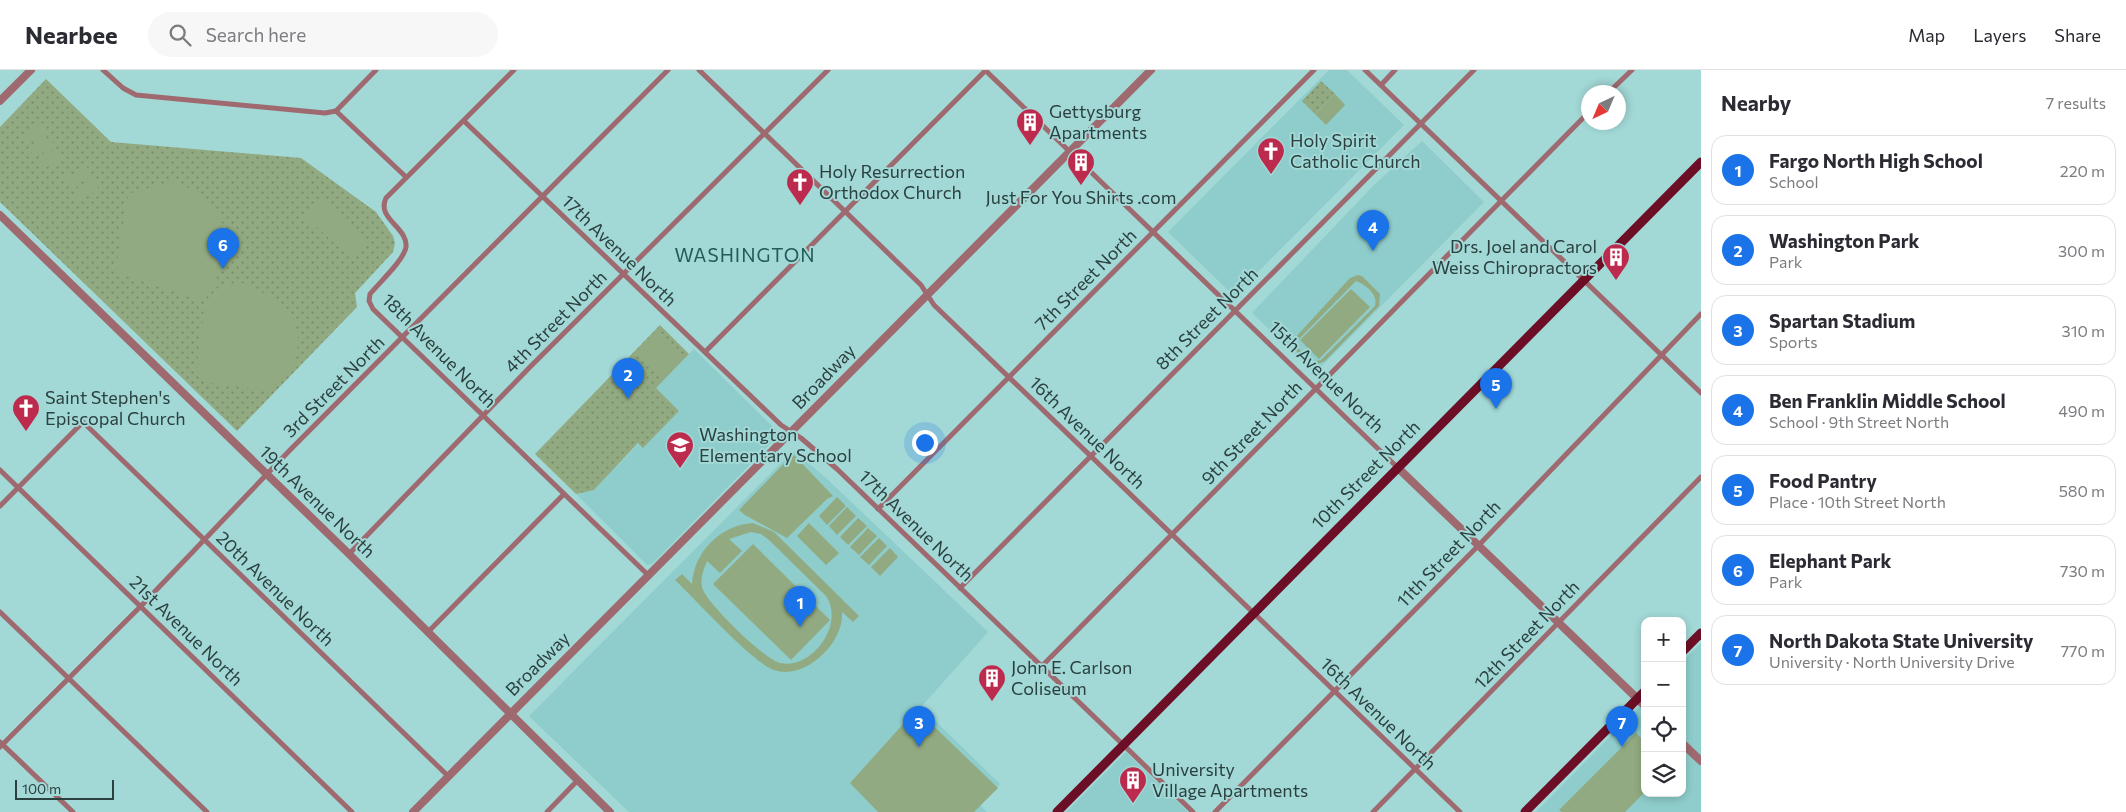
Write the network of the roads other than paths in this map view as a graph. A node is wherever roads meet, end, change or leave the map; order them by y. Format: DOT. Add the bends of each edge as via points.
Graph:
graph roads {
  1 [pos="32,70"];
  2 [pos="103,70"];
  3 [pos="376,70"];
  4 [pos="514,70"];
  5 [pos="668,70"];
  6 [pos="698,70"];
  7 [pos="828,70"];
  8 [pos="986,70"];
  9 [pos="1151,70"];
  10 [pos="1314,70"];
  11 [pos="1365,70"];
  12 [pos="1395,70"];
  13 [pos="1474,70"];
  14 [pos="1632,70"];
  15 [pos="1380,85"];
  16 [pos="1617,85"];
  17 [pos="0,101"];
  18 [pos="336,111"];
  19 [pos="1581,120"];
  20 [pos="464,121"];
  21 [pos="1420,123"];
  22 [pos="764,133"];
  23 [pos="1070,152"];
  24 [pos="1701,162"];
  25 [pos="406,177"];
  26 [pos="543,196"];
  27 [pos="1500,201"];
  28 [pos="845,212"];
  29 [pos="0,216"];
  30 [pos="1153,233"];
  31 [pos="623,274"];
  32 [pos="1582,281"];
  33 [pos="927,293"];
  34 [pos="1235,311"];
  35 [pos="1701,314"];
  36 [pos="402,337"];
  37 [pos="704,352"];
  38 [pos="1661,354"];
  39 [pos="1009,376"];
  40 [pos="1316,387"];
  41 [pos="1701,393"];
  42 [pos="483,416"];
  43 [pos="791,432"];
  44 [pos="1091,456"];
  45 [pos="1397,467"];
  46 [pos="0,470"];
  47 [pos="267,474"];
  48 [pos="1701,478"];
  49 [pos="18,488"];
  50 [pos="564,494"];
  51 [pos="0,506"];
  52 [pos="878,509"];
  53 [pos="1172,534"];
  54 [pos="204,540"];
  55 [pos="1478,546"];
  56 [pos="349,554"];
  57 [pos="647,574"];
  58 [pos="960,588"];
  59 [pos="140,606"];
  60 [pos="0,612"];
  61 [pos="1253,612"];
  62 [pos="1559,623"];
  63 [pos="428,632"];
  64 [pos="1701,633"];
  65 [pos="1686,648"];
  66 [pos="1041,667"];
  67 [pos="68,678"];
  68 [pos="1335,690"];
  69 [pos="1641,694"];
  70 [pos="1636,698"];
  71 [pos="1641,702"];
  72 [pos="509,714"];
  73 [pos="1,744"];
  74 [pos="1123,746"];
  75 [pos="1686,747"];
  76 [pos="1701,761"];
  77 [pos="1416,769"];
  78 [pos="448,776"];
  79 [pos="577,781"];
  80 [pos="73,812"];
  81 [pos="208,812"];
  82 [pos="352,812"];
  83 [pos="413,812"];
  84 [pos="547,812"];
  85 [pos="610,812"];
  86 [pos="1056,812"];
  87 [pos="1193,812"];
  88 [pos="1215,812"];
  89 [pos="1373,812"];
  90 [pos="1460,812"];
  91 [pos="1526,812"];
  1 -- 17 [label="street"];
  2 -- 18 [label="street" via="136,95 325,113"];
  3 -- 18 [label="street"];
  4 -- 20 [label="street"];
  5 -- 26 [label="street, 3rd Street North"];
  6 -- 22 [label="street, 16th Avenue North"];
  7 -- 22 [label="street, 4th Street North"];
  8 -- 23 [label="street, 15th Avenue North"];
  8 -- 28 [label="street"];
  9 -- 23 [label="street, Broadway"];
  10 -- 30 [label="street, 7th Street North"];
  11 -- 15 [label="street"];
  12 -- 15 [label="street"];
  13 -- 21 [label="street, 8th Street North"];
  14 -- 16 [label="street"];
  15 -- 21 [label="street"];
  18 -- 25 [label="street"];
  19 -- 27 [label="street, 9th Street North"];
  20 -- 25 [label="street"];
  20 -- 26 [label="street, 17th Avenue North"];
  21 -- 27 [label="street"];
  21 -- 34 [label="street, 8th Street North"];
  22 -- 28 [label="street, 16th Avenue North"];
  22 -- 31 [label="street, 4th Street North"];
  23 -- 30 [label="street, 15th Avenue North"];
  23 -- 33 [label="street, Broadway"];
  24 -- 32 [label="main road, 10th Street North"];
  25 -- 36 [label="street, 18th Avenue North" via="386,198 383,207 402,234 406,247 370,294 369,301 372,309"];
  26 -- 31 [label="street, 17th Avenue North"];
  26 -- 36 [label="street, 3rd Street North"];
  27 -- 32 [label="street"];
  27 -- 40 [label="street, 9th Street North"];
  28 -- 33 [label="street, 16th Avenue North"];
  28 -- 37 [label="street"];
  29 -- 47 [label="street, 19th Avenue North"];
  30 -- 34 [label="street, 15th Avenue North"];
  30 -- 39 [label="street, 7th Street North"];
  31 -- 37 [label="street, 17th Avenue North"];
  31 -- 42 [label="street, 4th Street North"];
  32 -- 38 [label="street"];
  32 -- 45 [label="main road, 10th Street North"];
  33 -- 39 [label="street, 16th Avenue North" via="934,305"];
  33 -- 43 [label="street, Broadway"];
  34 -- 40 [label="street, 15th Avenue North"];
  34 -- 44 [label="street, 8th Street North"];
  35 -- 38 [label="street, 11th Street North"];
  36 -- 42 [label="street, 18th Avenue North"];
  36 -- 47 [label="street, 3rd Street North"];
  37 -- 43 [label="street, 17th Avenue North"];
  38 -- 41 [label="street"];
  38 -- 55 [label="street, 11th Street North"];
  39 -- 44 [label="street, 16th Avenue North"];
  39 -- 52 [label="street, 7th Street North"];
  40 -- 45 [label="street, 15th Avenue North"];
  40 -- 53 [label="street, 9th Street North"];
  42 -- 50 [label="street, 18th Avenue North"];
  42 -- 56 [label="street, 4th Street North"];
  43 -- 52 [label="street, 17th Avenue North" via="837,469"];
  43 -- 57 [label="street, Broadway"];
  44 -- 53 [label="street, 16th Avenue North"];
  44 -- 58 [label="street, 8th Street North"];
  45 -- 55 [label="street, 15th Avenue North"];
  45 -- 61 [label="main road, 10th Street North"];
  46 -- 49 [label="street, 21st Avenue North"];
  47 -- 54 [label="street, 3rd Street North"];
  47 -- 56 [label="street, 19th Avenue North"];
  48 -- 62 [label="street, 12th Street North"];
  49 -- 51 [label="street"];
  49 -- 54 [label="street, 20th Avenue North" via="82,422"];
  49 -- 59 [label="street, 21st Avenue North"];
  50 -- 57 [label="street, 18th Avenue North"];
  50 -- 63 [label="street"];
  52 -- 58 [label="street, 17th Avenue North"];
  53 -- 61 [label="street, 16th Avenue North"];
  53 -- 66 [label="street, 9th Street North"];
  54 -- 59 [label="street, 3rd Street North"];
  54 -- 78 [label="street, 20th Avenue North"];
  55 -- 62 [label="street, 15th Avenue North"];
  55 -- 68 [label="street, 11th Street North"];
  56 -- 63 [label="street, 19th Avenue North"];
  57 -- 72 [label="street, Broadway"];
  58 -- 66 [label="street, 17th Avenue North"];
  59 -- 67 [label="street, 3rd Street North"];
  59 -- 82 [label="street, 21st Avenue North"];
  60 -- 67 [label="street"];
  61 -- 68 [label="street, 16th Avenue North"];
  61 -- 74 [label="main road, 10th Street North"];
  62 -- 70 [label="street, 15th Avenue North"];
  62 -- 77 [label="street, 12th Street North"];
  63 -- 72 [label="street, 19th Avenue North"];
  64 -- 65 [label="main road"];
  66 -- 74 [label="street, 17th Avenue North"];
  67 -- 73 [label="street, 3rd Street North"];
  67 -- 81 [label="street"];
  68 -- 77 [label="street, 16th Avenue North"];
  68 -- 88 [label="street, 11th Street North"];
  69 -- 70 [label="main road"];
  70 -- 71 [label="street, 15th Avenue North"];
  70 -- 91 [label="main road"];
  72 -- 78 [label="street, Broadway"];
  72 -- 79 [label="street, 19th Avenue North"];
  73 -- 80 [label="street"];
  74 -- 86 [label="main road, 10th Street North"];
  74 -- 87 [label="street, 17th Avenue North"];
  75 -- 76 [label="street"];
  77 -- 89 [label="street, 12th Street North"];
  77 -- 90 [label="street, 16th Avenue North"];
  78 -- 83 [label="street, Broadway"];
  79 -- 84 [label="street"];
  79 -- 85 [label="street, 19th Avenue North"];
}
